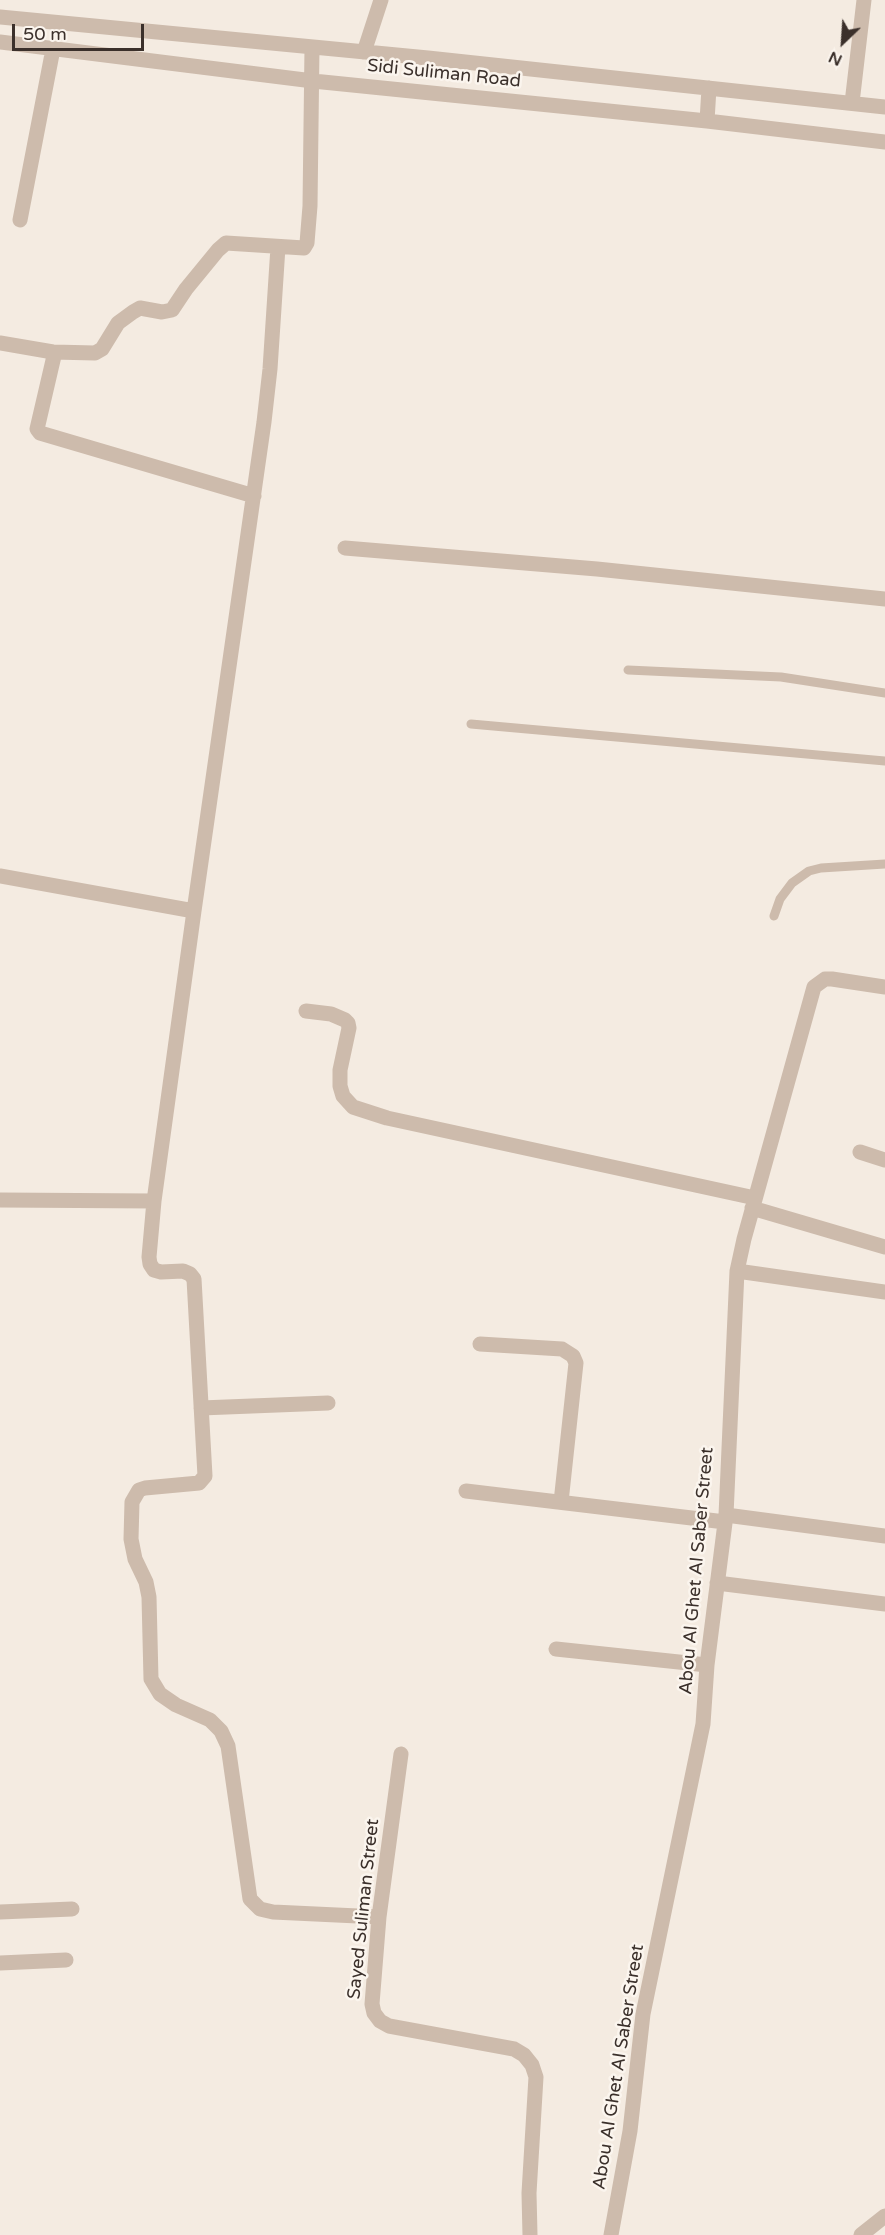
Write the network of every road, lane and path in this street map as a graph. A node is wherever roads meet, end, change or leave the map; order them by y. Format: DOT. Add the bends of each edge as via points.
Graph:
graph roads {
  1 [pos="381,0"];
  2 [pos="864,0"];
  3 [pos="0,18"];
  4 [pos="121,29"];
  5 [pos="0,42"];
  6 [pos="312,47"];
  7 [pos="52,49"];
  8 [pos="364,52"];
  9 [pos="121,57"];
  10 [pos="313,81"];
  11 [pos="709,88"];
  12 [pos="852,103"];
  13 [pos="885,107"];
  14 [pos="707,121"];
  15 [pos="885,142"];
  16 [pos="20,220"];
  17 [pos="278,247"];
  18 [pos="0,343"];
  19 [pos="53,352"];
  20 [pos="254,496"];
  21 [pos="345,548"];
  22 [pos="885,599"];
  23 [pos="628,670"];
  24 [pos="885,693"];
  25 [pos="471,724"];
  26 [pos="885,761"];
  27 [pos="885,864"];
  28 [pos="0,876"];
  29 [pos="194,911"];
  30 [pos="774,916"];
  31 [pos="885,987"];
  32 [pos="306,1011"];
  33 [pos="860,1152"];
  34 [pos="885,1160"];
  35 [pos="0,1200"];
  36 [pos="154,1201"];
  37 [pos="753,1203"];
  38 [pos="885,1247"];
  39 [pos="737,1271"];
  40 [pos="885,1292"];
  41 [pos="480,1344"];
  42 [pos="328,1403"];
  43 [pos="201,1408"];
  44 [pos="466,1491"];
  45 [pos="561,1502"];
  46 [pos="725,1519"];
  47 [pos="885,1536"];
  48 [pos="717,1583"];
  49 [pos="885,1604"];
  50 [pos="556,1649"];
  51 [pos="707,1665"];
  52 [pos="401,1754"];
  53 [pos="72,1909"];
  54 [pos="0,1912"];
  55 [pos="379,1917"];
  56 [pos="66,1960"];
  57 [pos="0,1963"];
  58 [pos="885,2216"];
  59 [pos="530,2235"];
  60 [pos="611,2235"];
  61 [pos="861,2235"];
  1 -- 8 [label="street"];
  2 -- 12 [label="street"];
  3 -- 4 [label="street, Sidi Suliman Road"];
  4 -- 6 [label="street, Sidi Suliman Road"];
  4 -- 9 [label="street"];
  5 -- 7 [label="street, Sidi Suliman Road"];
  6 -- 8 [label="street, Sidi Suliman Road"];
  6 -- 10 [label="street"];
  7 -- 9 [label="street, Sidi Suliman Road"];
  7 -- 16 [label="street"];
  8 -- 11 [label="street, Sidi Suliman Road"];
  9 -- 10 [label="street, Sidi Suliman Road"];
  10 -- 14 [label="street, Sidi Suliman Road"];
  10 -- 17 [label="street" via="307,243 300,249"];
  11 -- 12 [label="street, Sidi Suliman Road"];
  11 -- 14 [label="street"];
  12 -- 13 [label="street, Sidi Suliman Road"];
  14 -- 15 [label="street, Sidi Suliman Road"];
  17 -- 19 [label="street" via="226,243 172,310 140,308 118,323 102,349 95,353"];
  17 -- 20 [label="street" via="270,369"];
  18 -- 19 [label="street"];
  19 -- 20 [label="street" via="37,429 40,433"];
  20 -- 29 [label="street"];
  21 -- 22 [label="street"];
  23 -- 24 [label="lane" via="781,677"];
  25 -- 26 [label="lane"];
  27 -- 30 [label="lane" via="809,871 792,883"];
  28 -- 29 [label="street"];
  29 -- 36 [label="street"];
  31 -- 37 [label="street, Abou Al Ghet Al Saber Street" via="832,979 814,987"];
  32 -- 37 [label="street" via="331,1014 348,1023 340,1086 352,1107"];
  33 -- 34 [label="street"];
  35 -- 36 [label="street"];
  36 -- 43 [label="street" via="150,1264 154,1270 183,1271 194,1279"];
  37 -- 38 [label="street"];
  37 -- 39 [label="street, Abou Al Ghet Al Saber Street"];
  39 -- 40 [label="street"];
  39 -- 46 [label="street, Abou Al Ghet Al Saber Street"];
  41 -- 45 [label="street" via="562,1349 573,1356 576,1363"];
  42 -- 43 [label="street"];
  43 -- 55 [label="street" via="203,1480 145,1488 139,1490 132,1502 132,1549 149,1597 150,1679 160,1694 176,1705 210,1720 228,1746 250,1899 260,1909 273,1912"];
  44 -- 45 [label="street"];
  45 -- 46 [label="street"];
  46 -- 47 [label="street"];
  46 -- 48 [label="street, Abou Al Ghet Al Saber Street"];
  48 -- 49 [label="street"];
  48 -- 51 [label="street, Abou Al Ghet Al Saber Street"];
  50 -- 51 [label="street"];
  51 -- 60 [label="street, Abou Al Ghet Al Saber Street" via="700,1744 643,2014 630,2130"];
  52 -- 55 [label="street, Sayed Suliman Street"];
  53 -- 54 [label="street"];
  55 -- 59 [label="street, Sayed Suliman Street" via="372,2004 380,2021 514,2049 532,2065 536,2077"];
  56 -- 57 [label="street"];
  58 -- 61 [label="street"];
}
